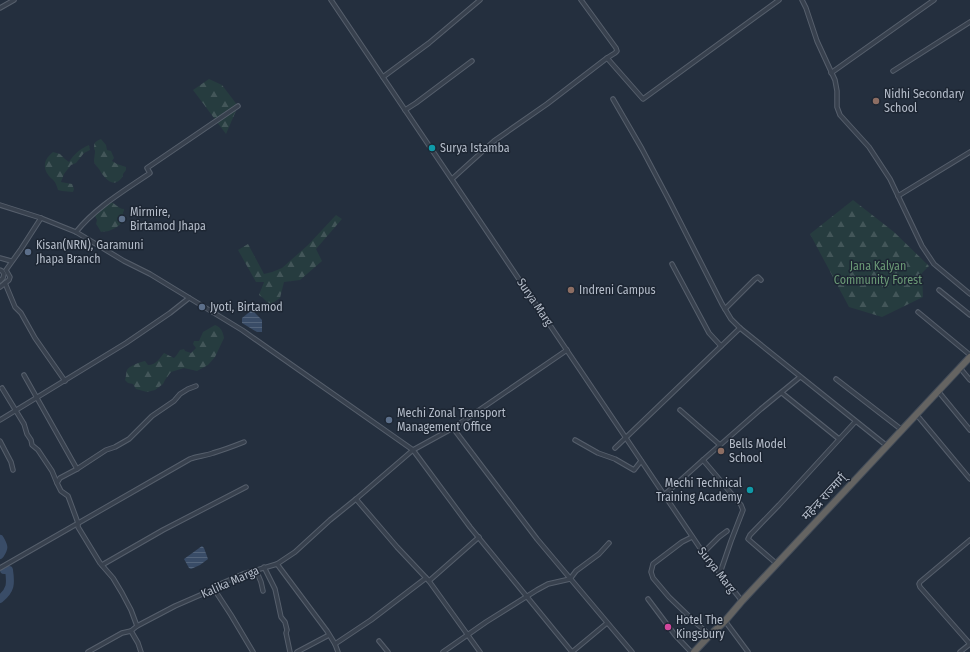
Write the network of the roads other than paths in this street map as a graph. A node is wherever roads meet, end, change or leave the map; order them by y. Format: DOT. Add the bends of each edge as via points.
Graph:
graph roads {
  1 [pos="14,0"];
  2 [pos="331,0"];
  3 [pos="480,0"];
  4 [pos="581,0"];
  5 [pos="779,0"];
  6 [pos="802,0"];
  7 [pos="934,0"];
  8 [pos="0,8"];
  9 [pos="970,22"];
  10 [pos="607,58"];
  11 [pos="472,61"];
  12 [pos="893,71"];
  13 [pos="831,73"];
  14 [pos="383,77"];
  15 [pos="613,98"];
  16 [pos="238,106"];
  17 [pos="405,110"];
  18 [pos="970,152"];
  19 [pos="452,179"];
  20 [pos="898,196"];
  21 [pos="0,205"];
  22 [pos="41,218"];
  23 [pos="76,232"];
  24 [pos="0,258"];
  25 [pos="11,261"];
  26 [pos="672,264"];
  27 [pos="0,270"];
  28 [pos="761,280"];
  29 [pos="0,281"];
  30 [pos="5,283"];
  31 [pos="0,286"];
  32 [pos="939,290"];
  33 [pos="970,294"];
  34 [pos="189,298"];
  35 [pos="725,309"];
  36 [pos="918,312"];
  37 [pos="970,316"];
  38 [pos="740,328"];
  39 [pos="721,346"];
  40 [pos="567,350"];
  41 [pos="970,356"];
  42 [pos="960,368"];
  43 [pos="24,375"];
  44 [pos="800,377"];
  45 [pos="836,379"];
  46 [pos="970,380"];
  47 [pos="65,381"];
  48 [pos="196,386"];
  49 [pos="2,388"];
  50 [pos="938,391"];
  51 [pos="782,393"];
  52 [pos="37,398"];
  53 [pos="16,410"];
  54 [pos="680,410"];
  55 [pos="916,414"];
  56 [pos="0,420"];
  57 [pos="855,422"];
  58 [pos="453,428"];
  59 [pos="902,430"];
  60 [pos="970,430"];
  61 [pos="626,439"];
  62 [pos="575,440"];
  63 [pos="839,440"];
  64 [pos="0,441"];
  65 [pos="244,442"];
  66 [pos="720,445"];
  67 [pos="887,446"];
  68 [pos="615,448"];
  69 [pos="413,450"];
  70 [pos="703,460"];
  71 [pos="641,461"];
  72 [pos="13,470"];
  73 [pos="77,470"];
  74 [pos="970,479"];
  75 [pos="57,483"];
  76 [pos="246,487"];
  77 [pos="664,495"];
  78 [pos="356,499"];
  79 [pos="78,523"];
  80 [pos="727,531"];
  81 [pos="479,537"];
  82 [pos="692,537"];
  83 [pos="970,540"];
  84 [pos="609,543"];
  85 [pos="703,553"];
  86 [pos="277,564"];
  87 [pos="777,564"];
  88 [pos="102,565"];
  89 [pos="264,567"];
  90 [pos="0,568"];
  91 [pos="256,570"];
  92 [pos="720,573"];
  93 [pos="570,578"];
  94 [pos="428,579"];
  95 [pos="214,589"];
  96 [pos="263,591"];
  97 [pos="527,596"];
  98 [pos="648,599"];
  99 [pos="742,601"];
  100 [pos="725,621"];
  101 [pos="607,622"];
  102 [pos="137,626"];
  103 [pos="130,631"];
  104 [pos="329,635"];
  105 [pos="468,635"];
  106 [pos="710,635"];
  107 [pos="379,641"];
  108 [pos="335,644"];
  109 [pos="970,644"];
  110 [pos="88,652"];
  111 [pos="141,652"];
  112 [pos="253,652"];
  113 [pos="290,652"];
  114 [pos="297,652"];
  115 [pos="338,652"];
  116 [pos="388,652"];
  117 [pos="443,652"];
  118 [pos="480,652"];
  119 [pos="572,652"];
  120 [pos="632,652"];
  121 [pos="693,652"];
  122 [pos="748,652"];
  123 [pos="960,652"];
  1 -- 8 [label="street"];
  2 -- 14 [label="street, Surya Marg"];
  3 -- 14 [label="street"];
  4 -- 10 [label="street" via="616,48 617,51"];
  5 -- 10 [label="street" via="643,99"];
  6 -- 13 [label="street"];
  7 -- 13 [label="street"];
  9 -- 12 [label="street"];
  10 -- 19 [label="street" via="494,140"];
  11 -- 17 [label="street"];
  13 -- 20 [label="street" via="837,91 840,115 869,147"];
  14 -- 17 [label="street, Surya Marg"];
  15 -- 35 [label="street" via="670,201"];
  16 -- 23 [label="street" via="147,168 150,173 108,201"];
  17 -- 19 [label="street, Surya Marg"];
  18 -- 20 [label="street"];
  19 -- 40 [label="street, Surya Marg"];
  20 -- 33 [label="street" via="922,246 934,264"];
  21 -- 22 [label="street"];
  22 -- 23 [label="street"];
  22 -- 25 [label="street"];
  23 -- 34 [label="street"];
  24 -- 25 [label="street"];
  25 -- 30 [label="street" via="6,270 10,277"];
  26 -- 39 [label="street" via="709,333"];
  27 -- 29 [label="street" via="4,274"];
  28 -- 35 [label="street" via="758,277 755,279"];
  30 -- 31 [label="street"];
  30 -- 47 [label="street" via="15,307"];
  32 -- 37 [label="street"];
  34 -- 47 [label="street" via="126,343"];
  34 -- 69 [label="street" via="242,330"];
  35 -- 38 [label="street"];
  36 -- 41 [label="street"];
  38 -- 39 [label="street"];
  38 -- 44 [label="street"];
  39 -- 61 [label="street"];
  40 -- 58 [label="street"];
  40 -- 61 [label="street, Surya Marg"];
  41 -- 42 [label="highway, महेन्द्र राज्मार्ग्"];
  42 -- 46 [label="street"];
  42 -- 50 [label="highway, महेन्द्र राज्मार्ग्"];
  43 -- 52 [label="street"];
  44 -- 51 [label="street"];
  44 -- 57 [label="street"];
  45 -- 59 [label="street"];
  47 -- 52 [label="street"];
  48 -- 73 [label="street" via="180,394 152,416 129,439 106,450"];
  49 -- 53 [label="street"];
  50 -- 55 [label="highway, महेन्द्र राज्मार्ग्"];
  50 -- 60 [label="street"];
  51 -- 63 [label="street"];
  51 -- 66 [label="street"];
  52 -- 53 [label="street"];
  52 -- 73 [label="street"];
  53 -- 56 [label="street"];
  53 -- 75 [label="street" via="32,445 52,471"];
  54 -- 66 [label="street"];
  55 -- 59 [label="highway, महेन्द्र राज्मार्ग्"];
  55 -- 74 [label="street"];
  57 -- 63 [label="street"];
  57 -- 67 [label="street"];
  58 -- 69 [label="street"];
  58 -- 93 [label="street" via="537,539"];
  59 -- 67 [label="highway, महेन्द्र राज्मार्ग्"];
  61 -- 68 [label="street"];
  61 -- 71 [label="street, Surya Marg"];
  62 -- 71 [label="street" via="598,453 615,458 634,470"];
  63 -- 87 [label="street" via="750,535 748,539"];
  64 -- 72 [label="street" via="12,462"];
  65 -- 79 [label="street" via="214,453 196,456"];
  66 -- 70 [label="street"];
  67 -- 87 [label="highway, महेन्द्र राज्मार्ग्"];
  69 -- 78 [label="street"];
  69 -- 81 [label="street"];
  70 -- 77 [label="street"];
  70 -- 92 [label="street" via="743,510"];
  71 -- 77 [label="street, Surya Marg"];
  73 -- 75 [label="street" via="60,478"];
  75 -- 79 [label="street" via="61,491 68,496"];
  76 -- 88 [label="street"];
  77 -- 82 [label="street, Surya Marg"];
  78 -- 86 [label="street" via="295,552"];
  78 -- 94 [label="street"];
  79 -- 88 [label="street"];
  79 -- 90 [label="street"];
  80 -- 85 [label="street"];
  81 -- 94 [label="street"];
  81 -- 97 [label="street"];
  82 -- 85 [label="street, Surya Marg"];
  82 -- 106 [label="street" via="653,564 651,572 669,596"];
  83 -- 109 [label="street" via="919,584"];
  84 -- 93 [label="street"];
  85 -- 92 [label="street, Surya Marg"];
  86 -- 89 [label="street, Kalika Marga"];
  86 -- 104 [label="street"];
  87 -- 99 [label="highway, महेन्द्र राज्मार्ग्"];
  88 -- 102 [label="street" via="122,593"];
  89 -- 91 [label="street, Kalika Marga"];
  89 -- 113 [label="street" via="275,589 281,617 287,630"];
  91 -- 95 [label="street, Kalika Marga"];
  91 -- 96 [label="street"];
  92 -- 99 [label="street, Surya Marg"];
  93 -- 97 [label="street" via="548,584"];
  93 -- 101 [label="street"];
  94 -- 105 [label="street"];
  94 -- 108 [label="street"];
  95 -- 102 [label="street, Kalika Marga"];
  95 -- 112 [label="street"];
  97 -- 105 [label="street"];
  97 -- 119 [label="street"];
  98 -- 121 [label="street" via="675,635"];
  99 -- 100 [label="highway, महेन्द्र राज्मार्ग्"];
  100 -- 106 [label="highway, महेन्द्र राज्मार्ग्"];
  100 -- 122 [label="street"];
  101 -- 119 [label="street"];
  101 -- 120 [label="street"];
  102 -- 103 [label="street, Kalika Marga"];
  103 -- 110 [label="street, Kalika Marga"];
  103 -- 111 [label="street"];
  104 -- 108 [label="street"];
  104 -- 114 [label="street"];
  105 -- 117 [label="street"];
  105 -- 118 [label="street"];
  106 -- 121 [label="highway, महेन्द्र राज्मार्ग्"];
  107 -- 116 [label="street"];
  108 -- 115 [label="street"];
  109 -- 123 [label="street"];
}
